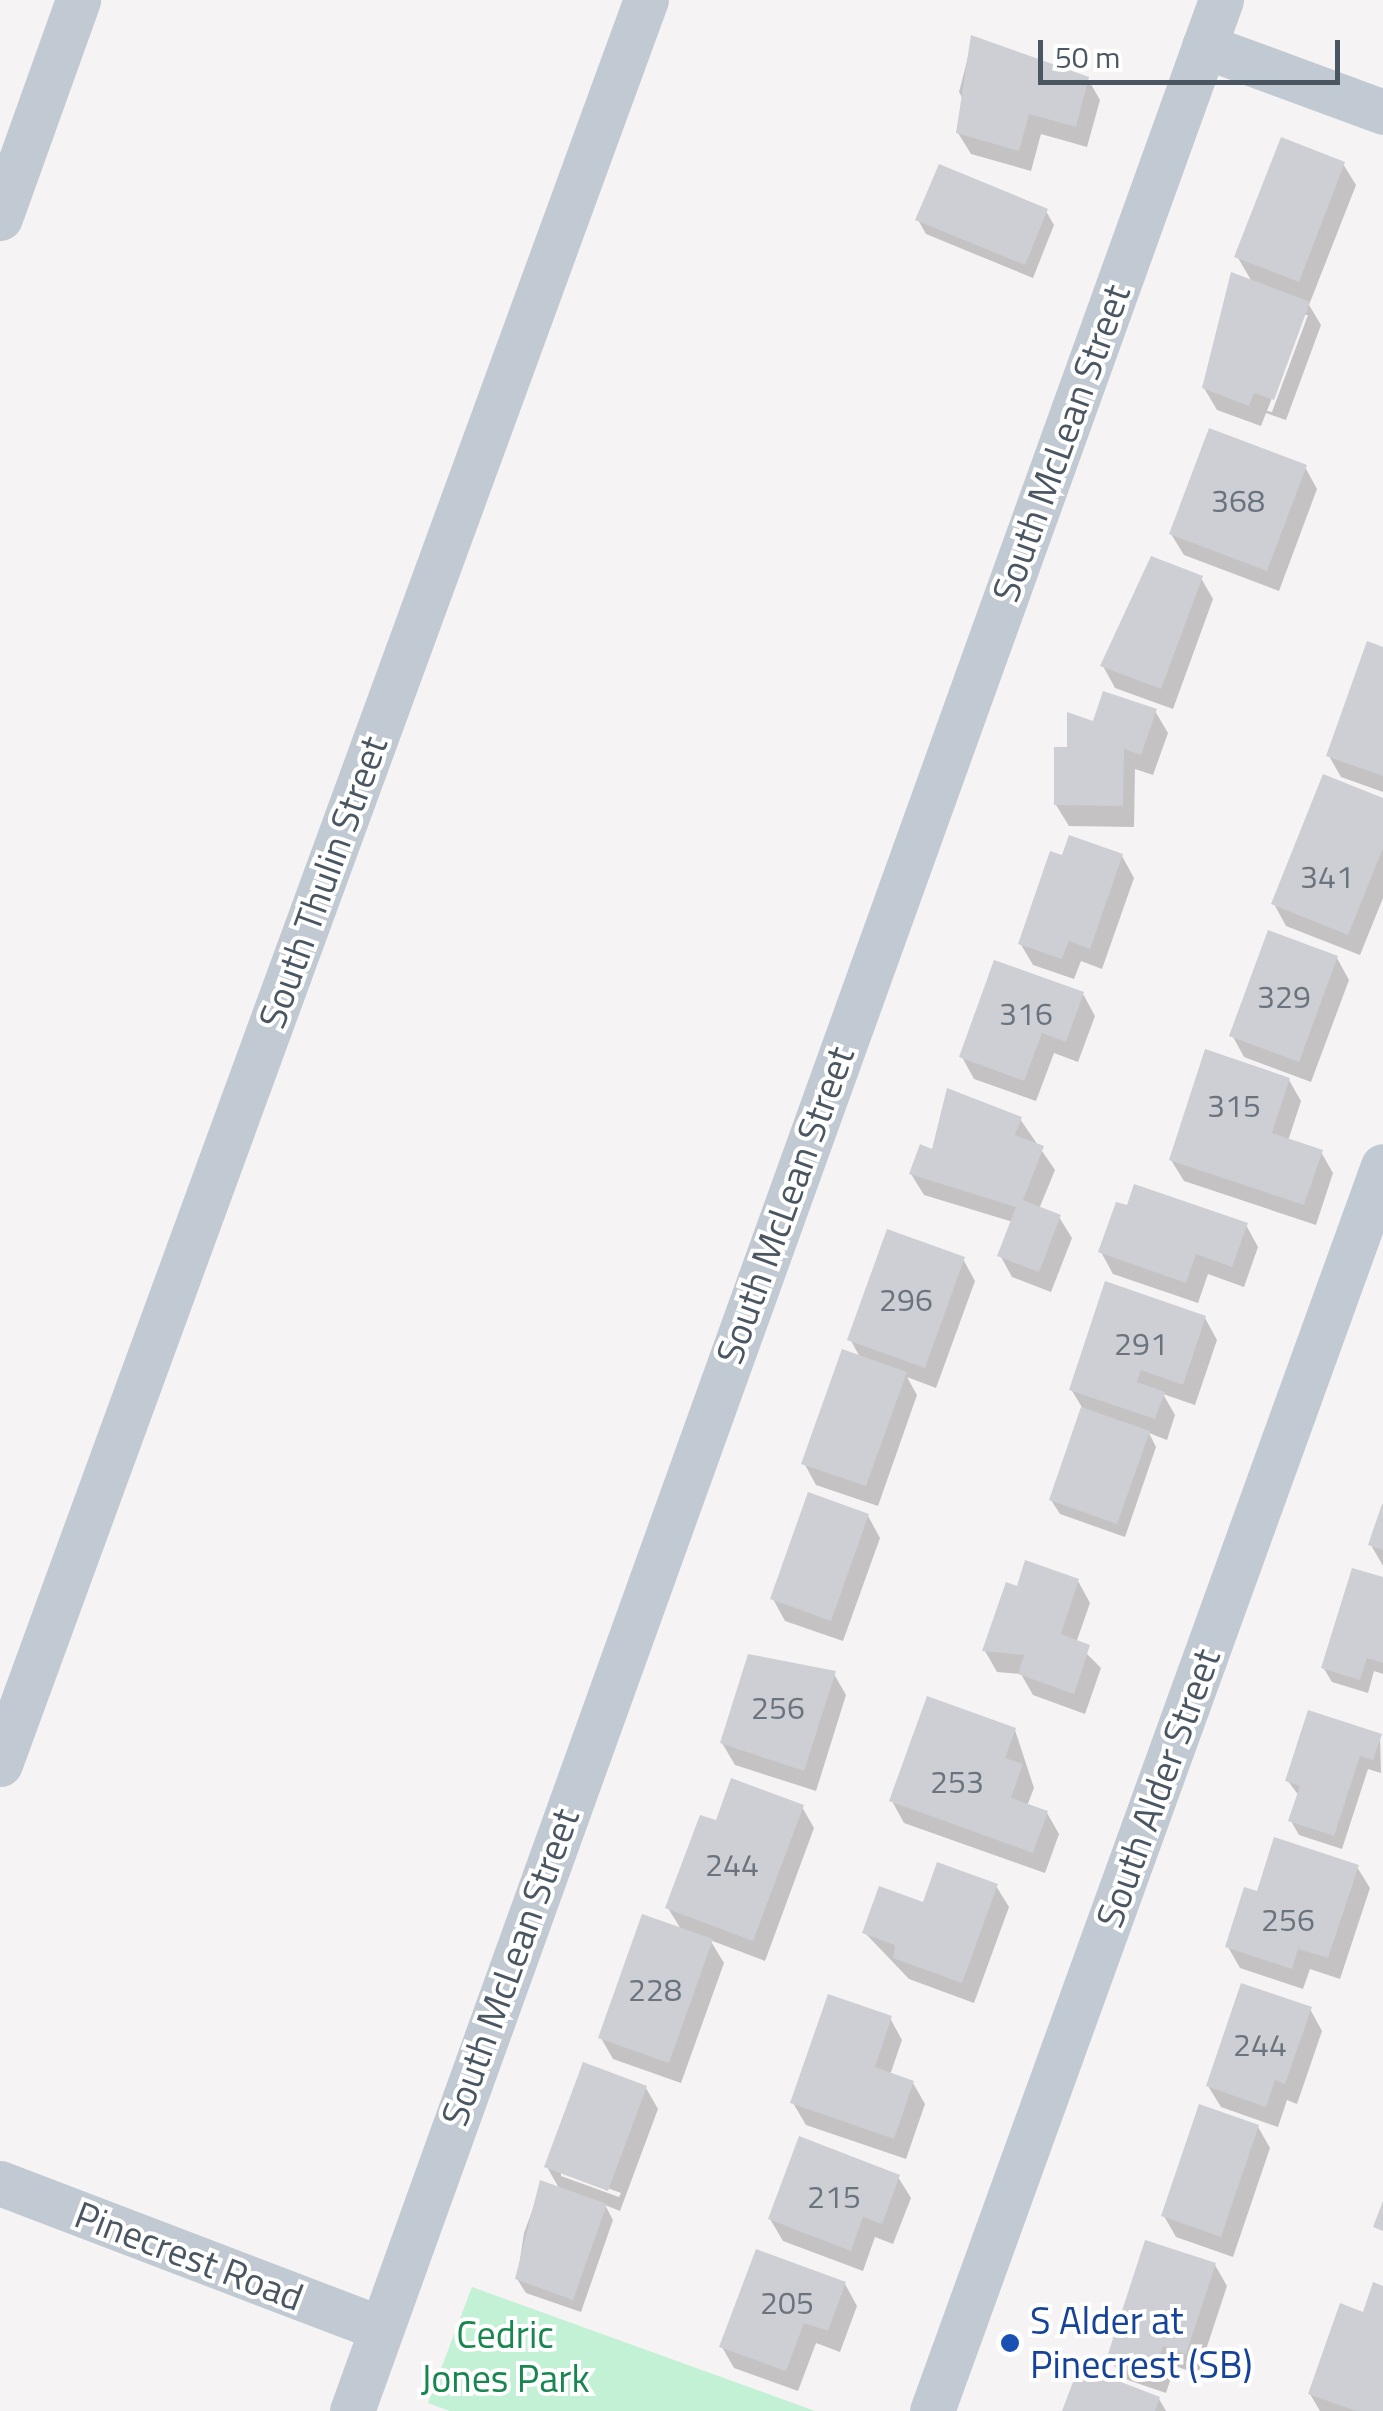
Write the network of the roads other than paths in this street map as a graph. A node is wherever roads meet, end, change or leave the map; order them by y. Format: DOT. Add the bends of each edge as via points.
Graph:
graph roads {
  1 [pos="78,0"];
  2 [pos="646,0"];
  3 [pos="1221,0"];
  4 [pos="1204,46"];
  5 [pos="1383,112"];
  6 [pos="0,218"];
  7 [pos="1383,1166"];
  8 [pos="0,1764"];
  9 [pos="0,2183"];
  10 [pos="379,2328"];
  11 [pos="352,2411"];
  12 [pos="932,2411"];
  1 -- 6 [label="street"];
  2 -- 8 [label="street, South Thulin Street"];
  3 -- 4 [label="street, South McLean Street"];
  4 -- 5 [label="street"];
  4 -- 10 [label="street, South McLean Street"];
  7 -- 12 [label="street, South Alder Street"];
  9 -- 10 [label="street, Pinecrest Road"];
  10 -- 11 [label="street, South McLean Street"];
}
